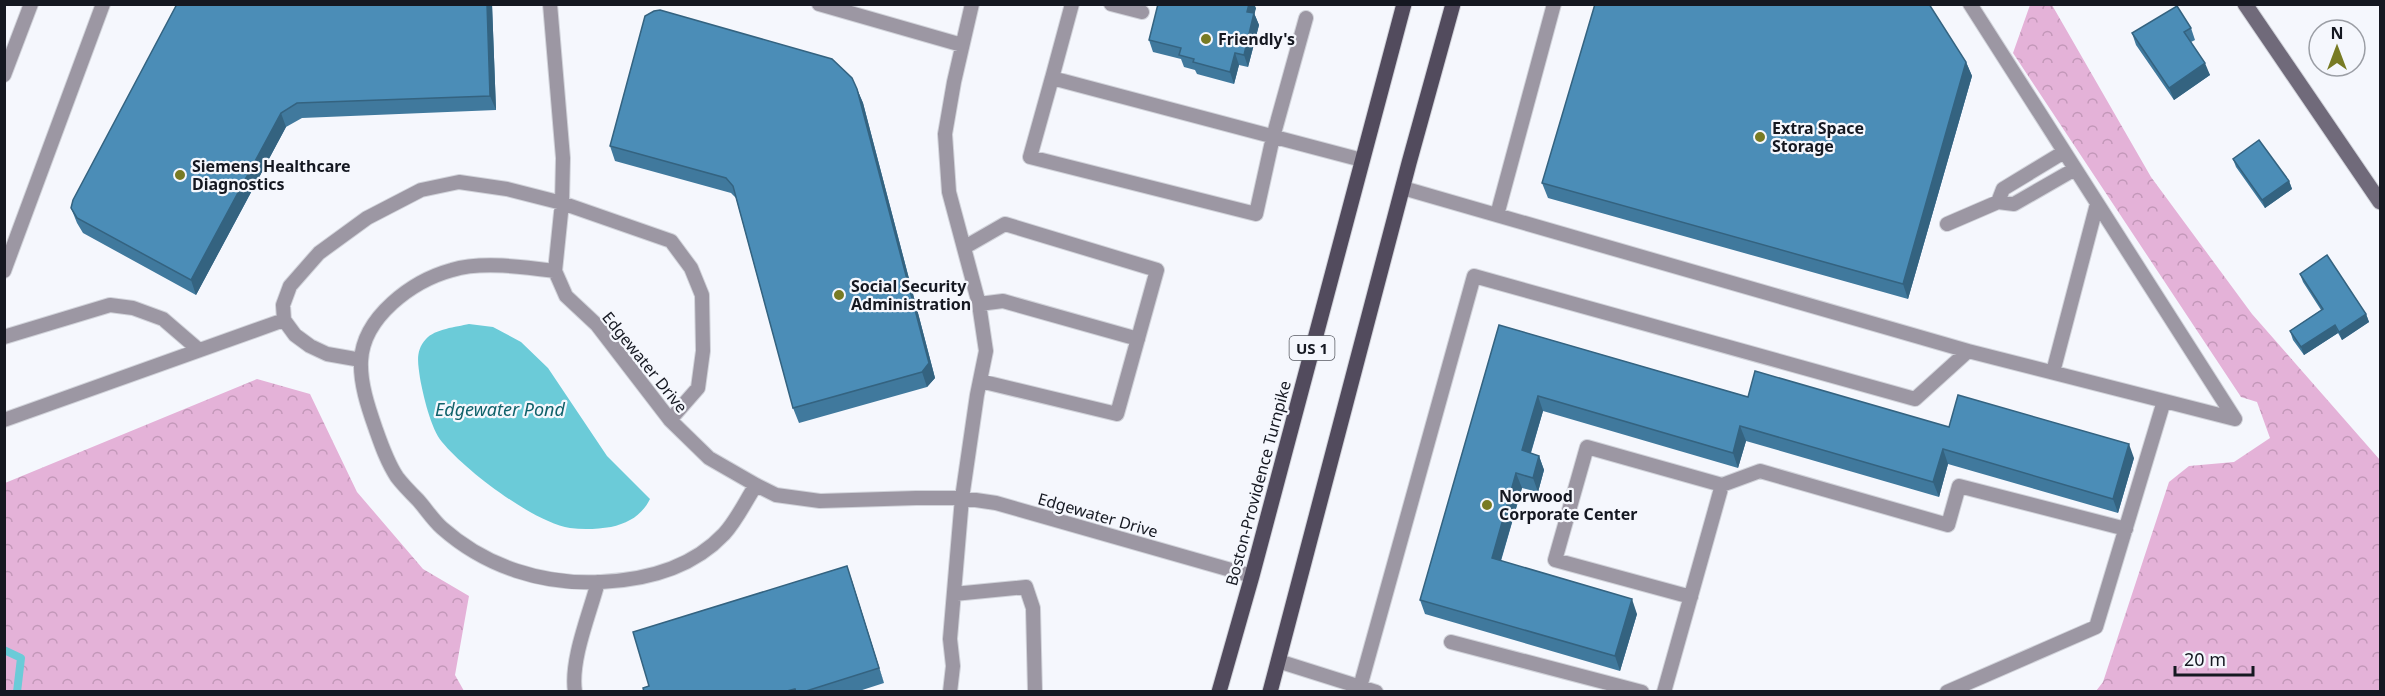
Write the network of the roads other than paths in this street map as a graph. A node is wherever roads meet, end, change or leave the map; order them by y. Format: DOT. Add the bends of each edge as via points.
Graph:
graph roads {
  1 [pos="31,4"];
  2 [pos="104,4"];
  3 [pos="550,4"];
  4 [pos="819,4"];
  5 [pos="972,4"];
  6 [pos="1072,4"];
  7 [pos="1111,4"];
  8 [pos="1404,4"];
  9 [pos="1453,4"];
  10 [pos="1554,4"];
  11 [pos="1970,4"];
  12 [pos="2246,4"];
  13 [pos="1142,12"];
  14 [pos="1306,18"];
  15 [pos="962,45"];
  16 [pos="4,75"];
  17 [pos="1052,78"];
  18 [pos="1273,137"];
  19 [pos="2064,152"];
  20 [pos="1362,160"];
  21 [pos="2075,169"];
  22 [pos="1403,188"];
  23 [pos="1998,202"];
  24 [pos="2380,202"];
  25 [pos="562,203"];
  26 [pos="2097,204"];
  27 [pos="1497,215"];
  28 [pos="1947,224"];
  29 [pos="965,247"];
  30 [pos="4,271"];
  31 [pos="555,272"];
  32 [pos="979,304"];
  33 [pos="284,321"];
  34 [pos="4,337"];
  35 [pos="1138,339"];
  36 [pos="199,350"];
  37 [pos="1968,351"];
  38 [pos="361,360"];
  39 [pos="2053,372"];
  40 [pos="980,381"];
  41 [pos="2164,401"];
  42 [pos="4,420"];
  43 [pos="670,420"];
  44 [pos="756,485"];
  45 [pos="1722,485"];
  46 [pos="962,498"];
  47 [pos="2126,529"];
  48 [pos="1252,576"];
  49 [pos="598,582"];
  50 [pos="954,594"];
  51 [pos="1691,597"];
  52 [pos="1451,642"];
  53 [pos="1278,661"];
  54 [pos="1360,687"];
  55 [pos="575,692"];
  56 [pos="950,692"];
  57 [pos="1035,692"];
  58 [pos="1219,692"];
  59 [pos="1270,692"];
  60 [pos="1376,692"];
  61 [pos="1642,692"];
  62 [pos="1664,692"];
  63 [pos="1947,692"];
  1 -- 16 [label="lane"];
  2 -- 30 [label="lane"];
  3 -- 25 [label="lane" via="563,158"];
  4 -- 15 [label="lane"];
  5 -- 15 [label="lane"];
  6 -- 17 [label="lane"];
  7 -- 13 [label="lane"];
  8 -- 20 [label="main road, Boston-Providence Turnpike / US 1"];
  9 -- 22 [label="main road, US 1"];
  10 -- 27 [label="lane"];
  11 -- 19 [label="lane"];
  12 -- 24 [label="main road"];
  14 -- 18 [label="lane"];
  15 -- 29 [label="lane" via="945,134 949,192"];
  17 -- 18 [label="lane"];
  17 -- 18 [label="lane" via="1030,157 1256,214"];
  18 -- 20 [label="lane"];
  19 -- 21 [label="lane"];
  19 -- 23 [label="lane" via="2003,189"];
  20 -- 48 [label="main road, Boston-Providence Turnpike / US 1"];
  21 -- 23 [label="lane" via="2014,204"];
  21 -- 26 [label="lane"];
  22 -- 27 [label="lane"];
  22 -- 53 [label="main road, US 1"];
  23 -- 28 [label="lane"];
  25 -- 31 [label="lane"];
  25 -- 33 [label="lane" via="459,182 421,190 367,218 320,253 290,286 283,305"];
  25 -- 43 [label="lane" via="671,241 691,268 702,295 704,351 698,388"];
  26 -- 39 [label="lane"];
  26 -- 41 [label="lane" via="2235,419"];
  27 -- 37 [label="lane"];
  29 -- 32 [label="lane"];
  29 -- 35 [label="lane" via="1005,224 1157,270"];
  31 -- 38 [label="lane" via="528,267 452,269 396,300 371,328"];
  31 -- 43 [label="lane, Edgewater Drive" via="566,296 597,325"];
  32 -- 35 [label="lane" via="1003,301"];
  32 -- 40 [label="lane" via="986,351"];
  33 -- 36 [label="lane"];
  33 -- 38 [label="lane" via="310,346 327,354"];
  34 -- 36 [label="lane" via="110,305 163,319"];
  35 -- 40 [label="lane" via="1117,414"];
  36 -- 42 [label="lane"];
  37 -- 39 [label="lane"];
  37 -- 54 [label="lane" via="1915,399 1474,276"];
  38 -- 49 [label="lane" via="367,406 385,454 397,477 441,527 478,554 512,570 548,580"];
  39 -- 41 [label="lane"];
  40 -- 46 [label="lane"];
  41 -- 47 [label="lane"];
  43 -- 44 [label="lane, Edgewater Drive" via="709,458"];
  44 -- 46 [label="lane, Edgewater Drive" via="776,495 820,501"];
  44 -- 49 [label="lane" via="725,533 700,554 644,578"];
  45 -- 47 [label="lane" via="1760,471 1948,525 1959,486"];
  45 -- 51 [label="lane"];
  45 -- 51 [label="lane" via="1587,447 1555,560"];
  46 -- 48 [label="lane, Edgewater Drive" via="996,503"];
  46 -- 50 [label="lane"];
  47 -- 63 [label="lane" via="2096,627"];
  48 -- 58 [label="main road, Boston-Providence Turnpike / US 1"];
  49 -- 55 [label="lane" via="577,659"];
  50 -- 56 [label="lane"];
  50 -- 57 [label="lane" via="1026,587 1033,608"];
  51 -- 62 [label="lane"];
  52 -- 61 [label="lane"];
  53 -- 54 [label="lane"];
  53 -- 59 [label="main road, US 1"];
  54 -- 60 [label="lane"];
}
